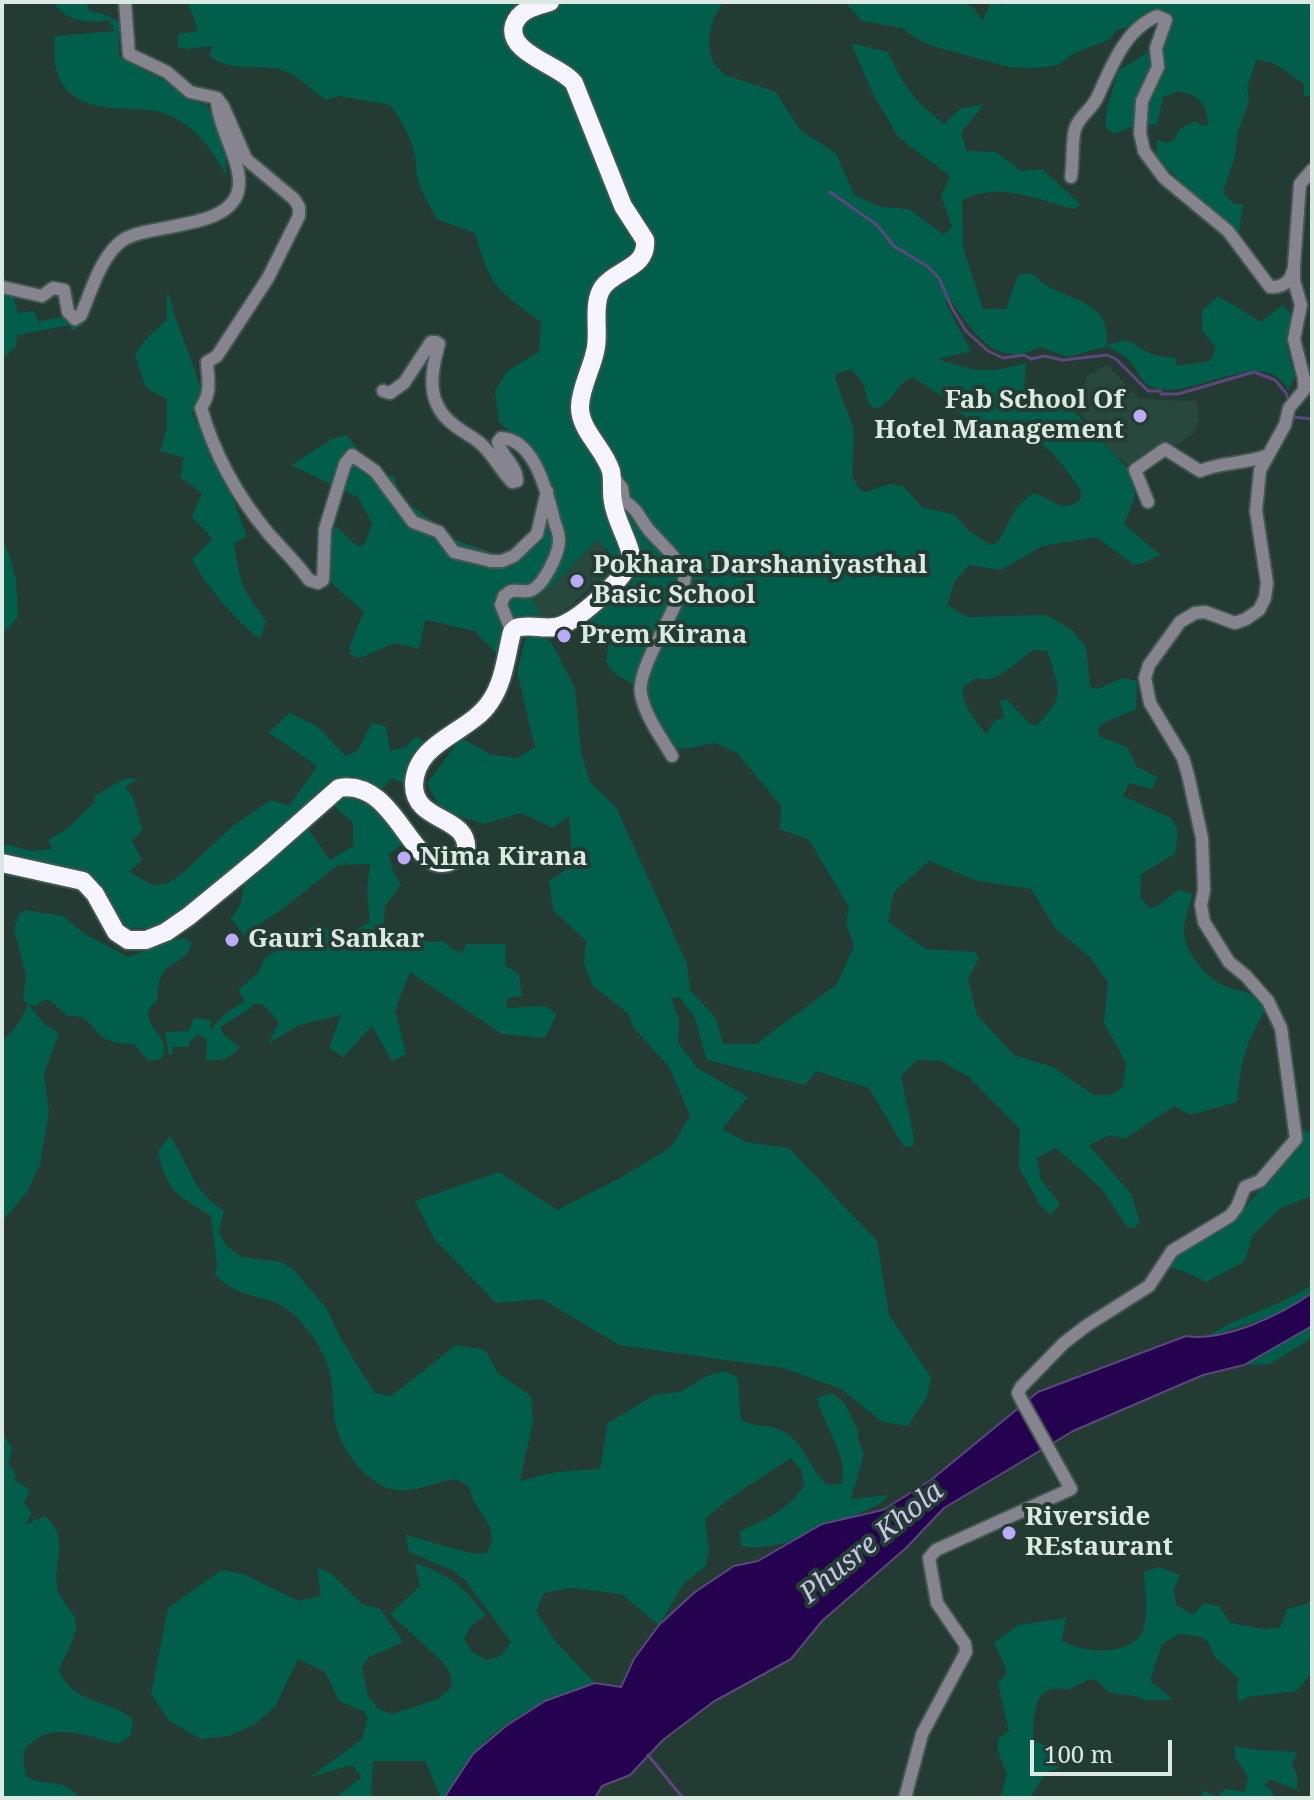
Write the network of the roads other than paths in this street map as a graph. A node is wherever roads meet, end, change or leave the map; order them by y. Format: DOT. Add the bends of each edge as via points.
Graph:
graph roads {
  1 [pos="125,2"];
  2 [pos="550,2"];
  3 [pos="217,98"];
  4 [pos="1312,170"];
  5 [pos="1071,177"];
  6 [pos="1294,266"];
  7 [pos="2,287"];
  8 [pos="383,391"];
  9 [pos="1266,456"];
  10 [pos="611,473"];
  11 [pos="547,491"];
  12 [pos="1148,502"];
  13 [pos="512,632"];
  14 [pos="672,756"];
  15 [pos="2,863"];
  16 [pos="905,1798"];
  1 -- 3 [label="street" via="129,54 167,72 190,92"];
  2 -- 10 [label="highway" via="518,17 516,39 574,83 623,206 646,247 640,260 601,290 596,347 581,396 581,415"];
  3 -- 7 [label="street" via="240,185 234,201 217,214 123,241 106,260 75,319 68,312 64,290 53,288 42,296"];
  3 -- 11 [label="street" via="246,159 299,207 268,278 217,356 207,362 210,385 201,408 238,492 268,533 309,580 323,580 325,529 352,455 375,471 413,522 439,532 454,552 491,561 514,556 537,534"];
  4 -- 6 [label="street" via="1300,184"];
  5 -- 6 [label="street" via="1080,117 1096,101 1128,38 1144,21 1161,17 1166,20 1156,48 1158,67 1142,101 1144,151 1164,178 1228,231 1270,287 1282,286"];
  6 -- 9 [label="street" via="1301,305 1294,339 1304,390 1292,402"];
  8 -- 11 [label="street" via="390,393 404,383 436,342 431,369 436,405 451,424 481,444 512,482 517,474 498,442 510,439 541,470"];
  9 -- 12 [label="street" via="1200,471 1165,449 1135,470"];
  9 -- 16 [label="street" via="1256,511 1267,583 1259,610 1235,623 1195,613 1180,622 1145,678 1150,703 1188,775 1202,838 1204,922 1281,1028 1296,1139 1260,1181 1245,1187 1230,1216 1172,1251 1149,1286 1064,1343 1021,1387 1018,1393 1071,1489 936,1550 929,1558 937,1603 966,1648 922,1734"];
  10 -- 13 [label="highway" via="613,502 632,556 627,569 572,619"];
  10 -- 14 [label="street" via="624,501 638,510 685,577 640,691"];
  11 -- 13 [label="street" via="557,552 537,587 504,596 501,605"];
  13 -- 15 [label="highway" via="490,703 430,750 417,769 417,798 426,811 457,827 467,842 466,851 452,862 437,863 425,856 384,802 353,786 339,788 189,916 166,932 137,941 116,932 83,881"];
}
